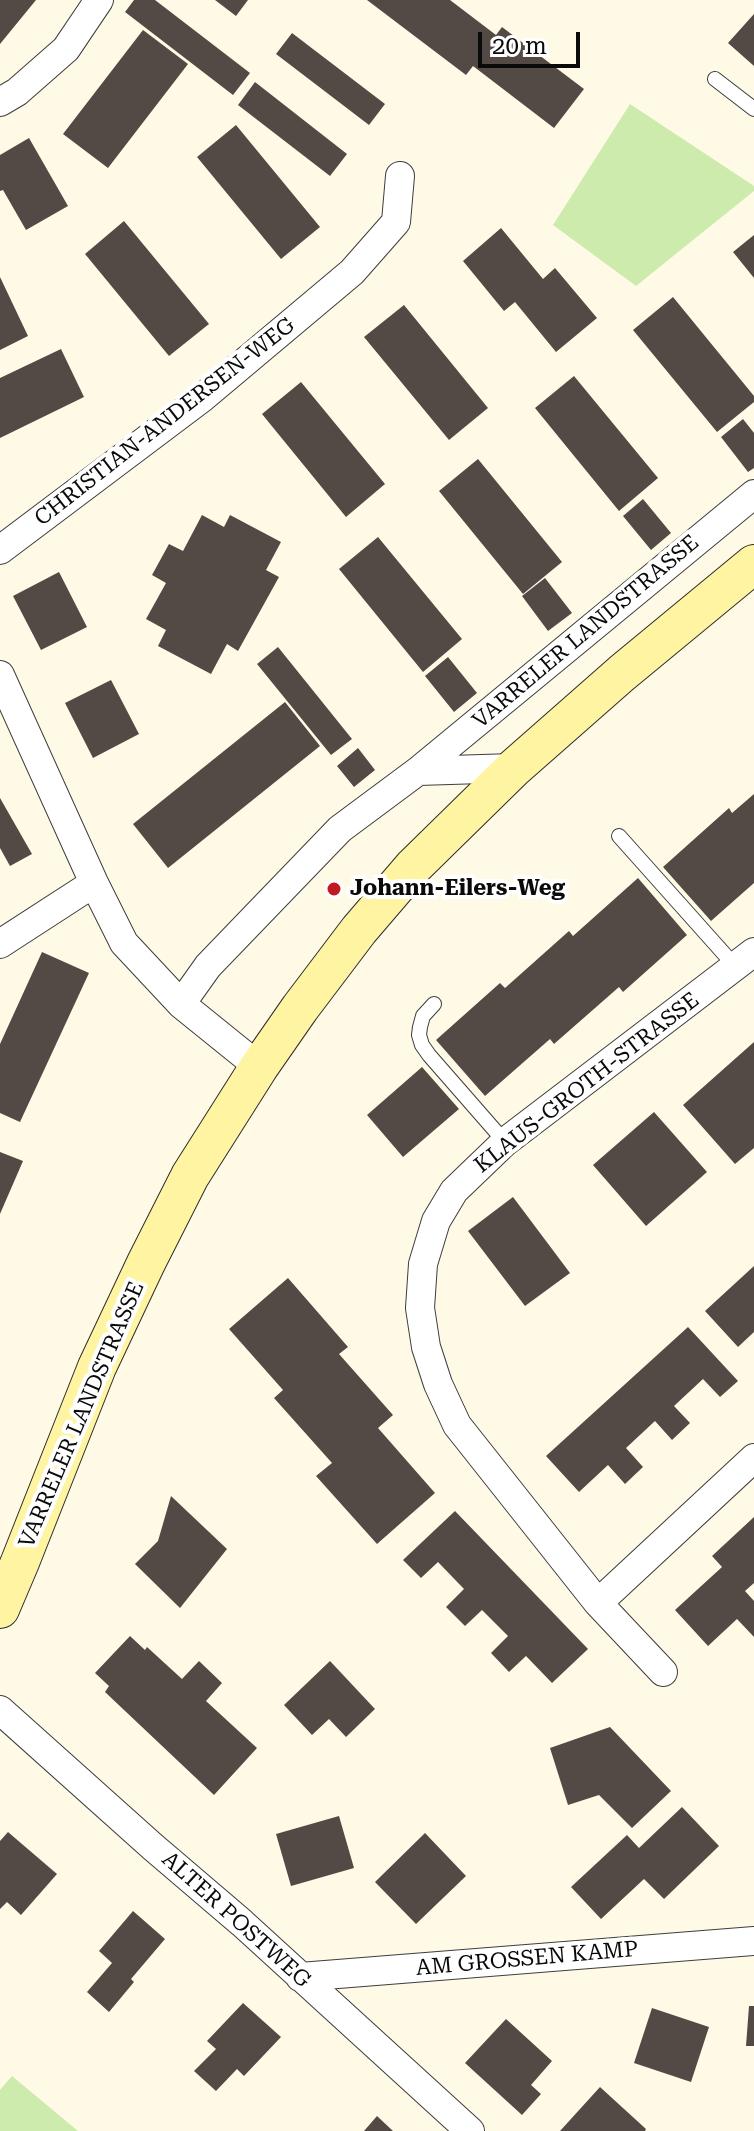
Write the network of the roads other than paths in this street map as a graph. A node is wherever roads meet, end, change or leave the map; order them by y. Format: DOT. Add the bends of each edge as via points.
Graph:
graph roads {
  1 [pos="99,0"];
  2 [pos="715,79"];
  3 [pos="0,102"];
  4 [pos="754,109"];
  5 [pos="400,176"];
  6 [pos="754,494"];
  7 [pos="0,550"];
  8 [pos="754,564"];
  9 [pos="0,675"];
  10 [pos="514,768"];
  11 [pos="418,771"];
  12 [pos="619,836"];
  13 [pos="94,883"];
  14 [pos="0,944"];
  15 [pos="744,959"];
  16 [pos="181,1004"];
  17 [pos="434,1004"];
  18 [pos="259,1067"];
  19 [pos="505,1142"];
  20 [pos="754,1458"];
  21 [pos="598,1603"];
  22 [pos="0,1609"];
  23 [pos="663,1672"];
  24 [pos="0,1710"];
  25 [pos="754,1941"];
  26 [pos="300,1977"];
  27 [pos="470,2131"];
  1 -- 3 [label="street" via="66,49"];
  2 -- 4 [label="lane"];
  5 -- 7 [label="street, CHRISTIAN-ANDERSEN-WEG" via="396,222 352,272 202,398"];
  6 -- 11 [label="street, VARRELER LANDSTRASSE"];
  8 -- 10 [label="main road, VARRELER LANDSTRASSE"];
  9 -- 13 [label="street"];
  10 -- 11 [label="street"];
  10 -- 18 [label="main road, VARRELER LANDSTRASSE" via="413,867"];
  11 -- 16 [label="street, VARRELER LANDSTRASSE" via="340,829 208,966"];
  12 -- 15 [label="lane"];
  13 -- 14 [label="street"];
  13 -- 16 [label="street" via="124,943"];
  15 -- 19 [label="street, KLAUS-GROTH-STRASSE"];
  16 -- 18 [label="street"];
  17 -- 19 [label="lane" via="423,1016 422,1045"];
  18 -- 22 [label="main road, VARRELER LANDSTRASSE" via="190,1176 146,1263 97,1367"];
  19 -- 21 [label="street, KLAUS-GROTH-STRASSE" via="454,1191 436,1221 423,1264 420,1308 426,1347 457,1425"];
  20 -- 21 [label="street"];
  21 -- 23 [label="street, KLAUS-GROTH-STRASSE"];
  24 -- 26 [label="street, ALTER POSTWEG"];
  25 -- 26 [label="street, AM GROSSEN KAMP"];
  26 -- 27 [label="street, ALTER POSTWEG"];
}
